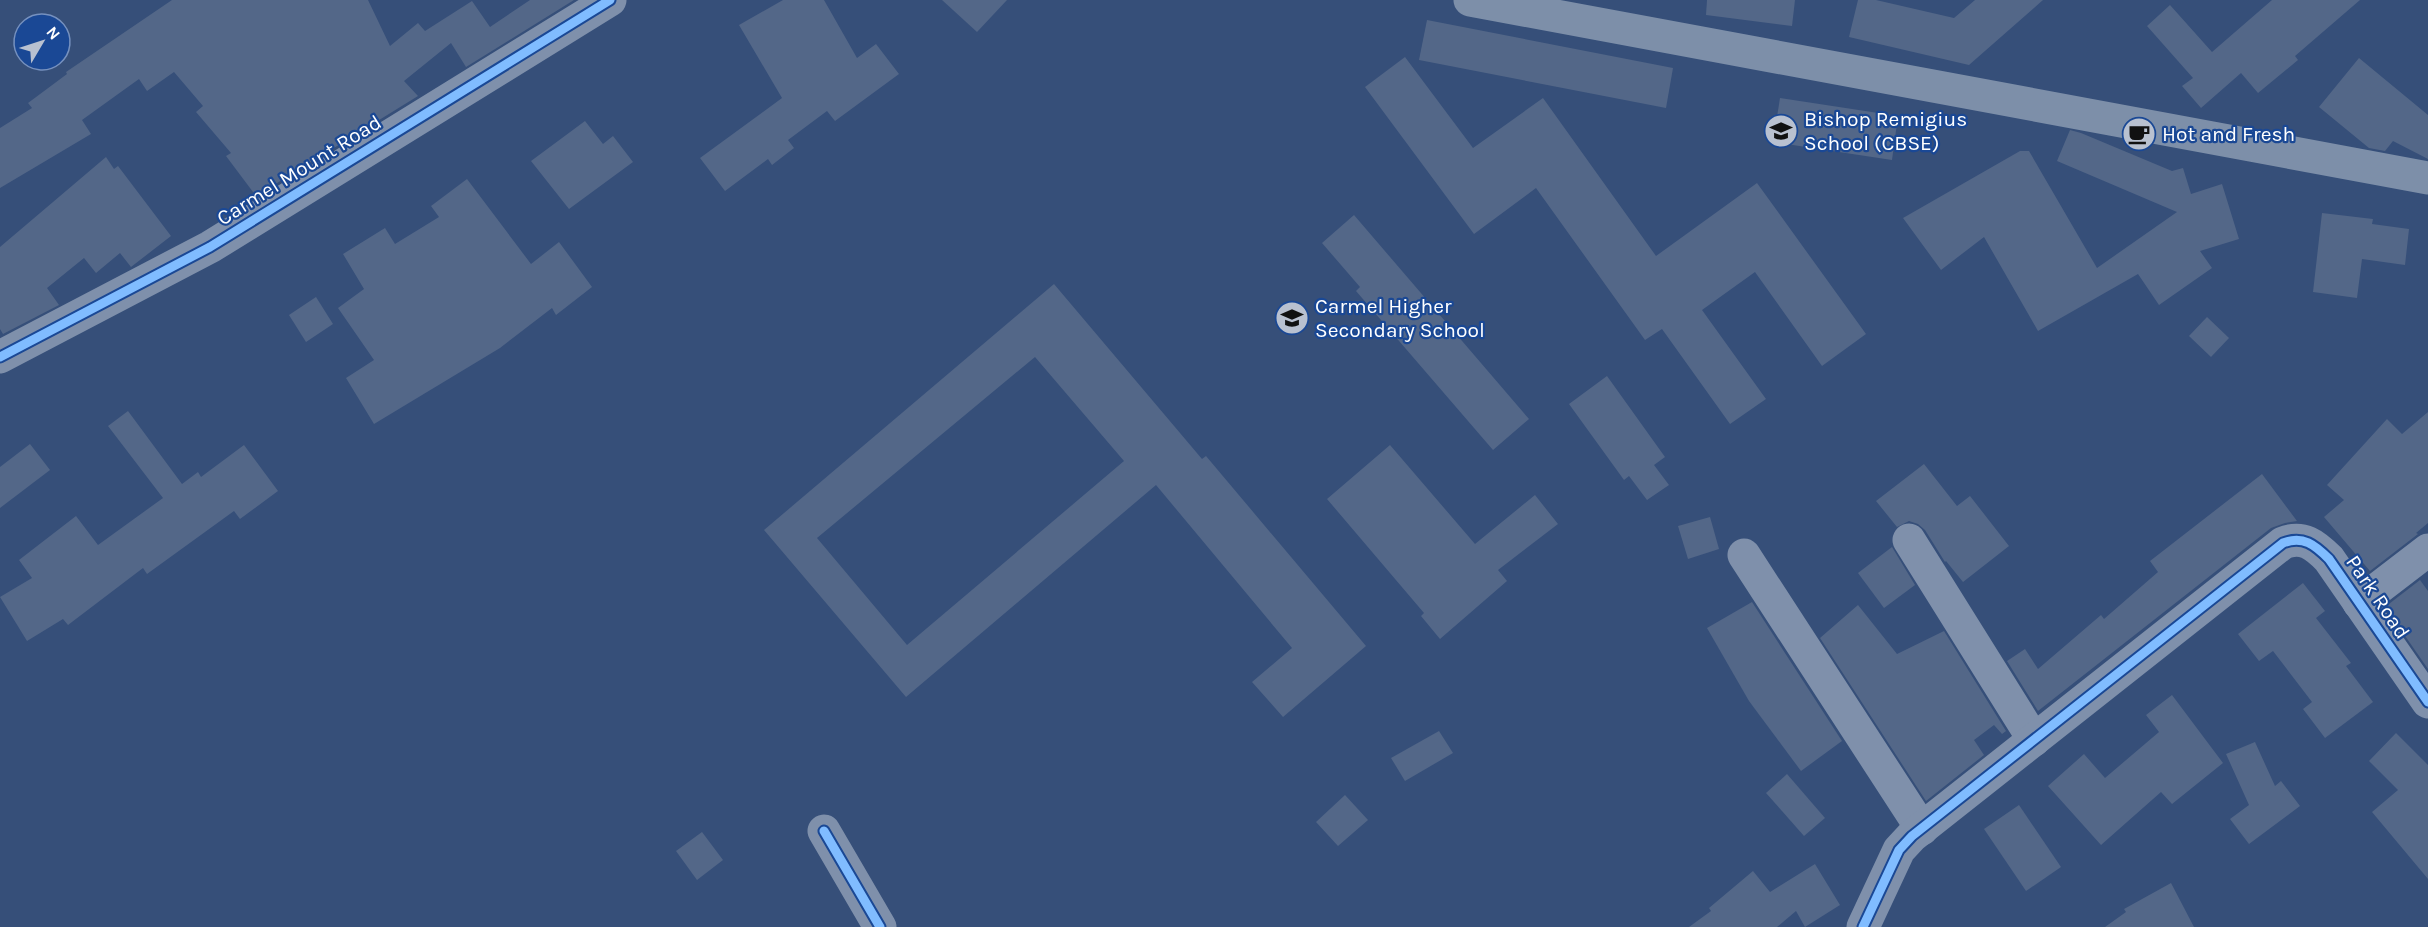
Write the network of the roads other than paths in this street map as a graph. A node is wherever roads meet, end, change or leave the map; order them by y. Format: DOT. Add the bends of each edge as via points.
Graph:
graph roads {
  1 [pos="610,0"];
  2 [pos="1470,0"];
  3 [pos="2428,178"];
  4 [pos="0,357"];
  5 [pos="1909,540"];
  6 [pos="2428,550"];
  7 [pos="1744,555"];
  8 [pos="2359,603"];
  9 [pos="2428,702"];
  10 [pos="2034,740"];
  11 [pos="1922,829"];
  12 [pos="824,831"];
  13 [pos="879,927"];
  14 [pos="1863,927"];
  1 -- 4 [label="street, Carmel Mount Road" via="210,247"];
  2 -- 3 [label="main road"];
  5 -- 10 [label="street"];
  6 -- 8 [label="street"];
  7 -- 11 [label="street"];
  8 -- 9 [label="street, Park Road"];
  8 -- 10 [label="street, Park Road" via="2330,559 2315,545 2293,539 2283,543"];
  10 -- 11 [label="street"];
  11 -- 14 [label="street" via="1899,850"];
  12 -- 13 [label="street"];
}
